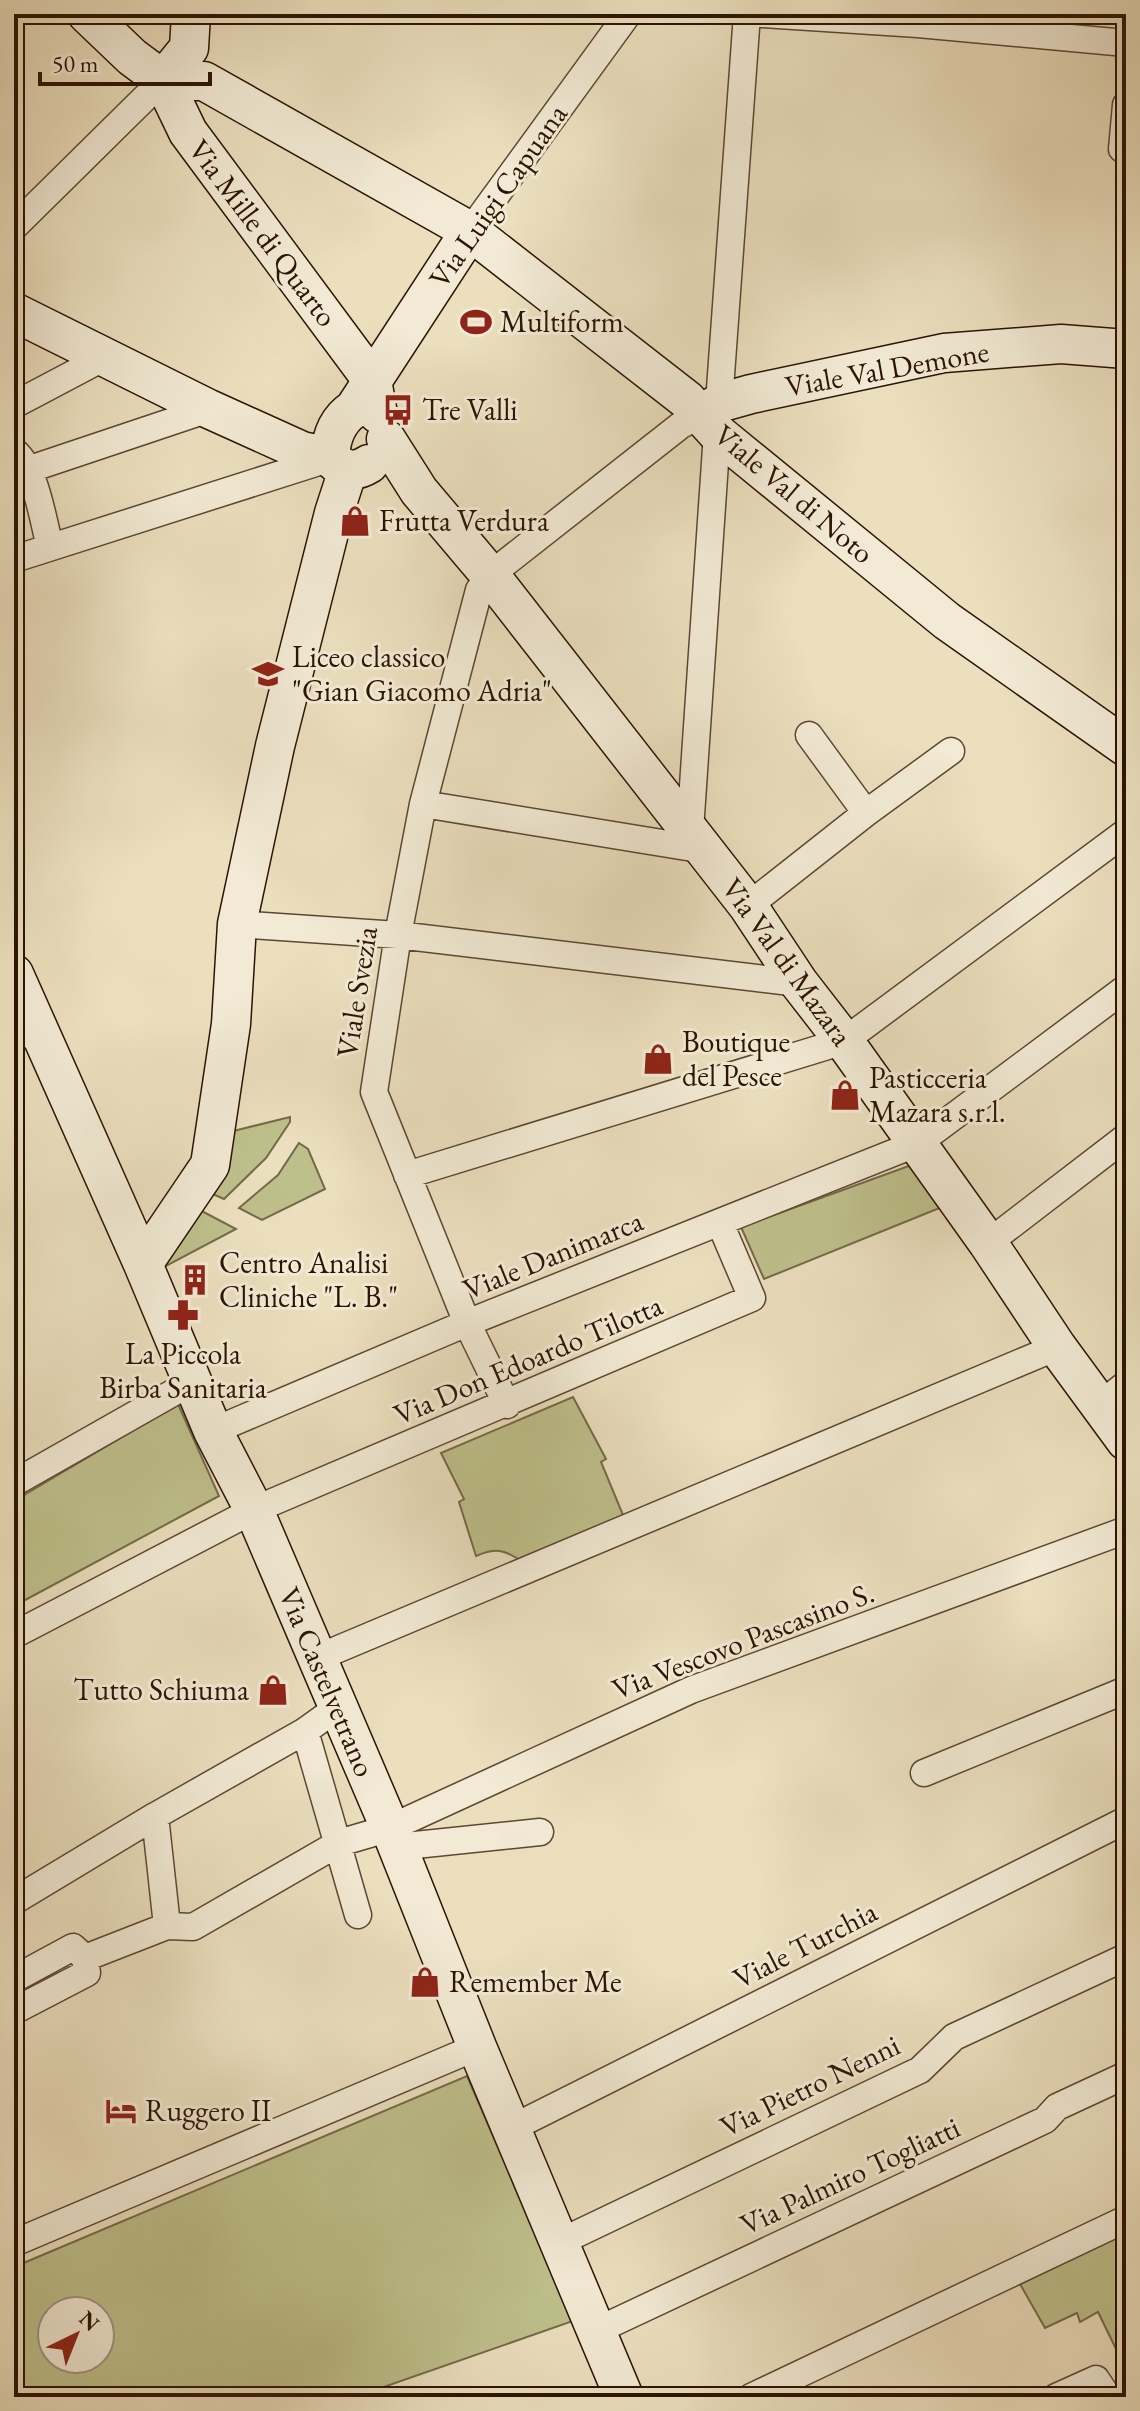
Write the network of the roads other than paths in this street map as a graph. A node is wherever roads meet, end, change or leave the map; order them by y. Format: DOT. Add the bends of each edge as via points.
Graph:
graph roads {
  1 [pos="87,14"];
  2 [pos="191,14"];
  3 [pos="628,14"];
  4 [pos="747,14"];
  5 [pos="762,14"];
  6 [pos="919,19"];
  7 [pos="1126,43"];
  8 [pos="163,80"];
  9 [pos="1126,105"];
  10 [pos="1122,149"];
  11 [pos="14,227"];
  12 [pos="470,231"];
  13 [pos="14,312"];
  14 [pos="1126,349"];
  15 [pos="103,358"];
  16 [pos="14,405"];
  17 [pos="209,409"];
  18 [pos="373,410"];
  19 [pos="712,417"];
  20 [pos="20,460"];
  21 [pos="333,464"];
  22 [pos="423,495"];
  23 [pos="50,547"];
  24 [pos="14,559"];
  25 [pos="490,575"];
  26 [pos="809,735"];
  27 [pos="1126,747"];
  28 [pos="951,751"];
  29 [pos="423,804"];
  30 [pos="866,813"];
  31 [pos="1126,832"];
  32 [pos="697,840"];
  33 [pos="748,906"];
  34 [pos="237,924"];
  35 [pos="398,935"];
  36 [pos="14,974"];
  37 [pos="799,983"];
  38 [pos="1126,988"];
  39 [pos="26,1033"];
  40 [pos="844,1041"];
  41 [pos="1126,1137"];
  42 [pos="918,1143"];
  43 [pos="407,1175"];
  44 [pos="720,1223"];
  45 [pos="988,1243"];
  46 [pos="143,1264"];
  47 [pos="467,1323"];
  48 [pos="1057,1347"];
  49 [pos="192,1382"];
  50 [pos="1113,1394"];
  51 [pos="507,1405"];
  52 [pos="213,1431"];
  53 [pos="1126,1441"];
  54 [pos="14,1483"];
  55 [pos="254,1510"];
  56 [pos="1126,1530"];
  57 [pos="14,1635"];
  58 [pos="317,1658"];
  59 [pos="1126,1690"];
  60 [pos="337,1708"];
  61 [pos="305,1731"];
  62 [pos="924,1773"];
  63 [pos="155,1816"];
  64 [pos="1126,1820"];
  65 [pos="540,1832"];
  66 [pos="393,1837"];
  67 [pos="339,1843"];
  68 [pos="14,1901"];
  69 [pos="358,1915"];
  70 [pos="167,1926"];
  71 [pos="1126,1957"];
  72 [pos="85,1958"];
  73 [pos="14,1979"];
  74 [pos="14,2011"];
  75 [pos="477,2047"];
  76 [pos="1126,2075"];
  77 [pos="512,2128"];
  78 [pos="1126,2219"];
  79 [pos="560,2242"];
  80 [pos="14,2243"];
  81 [pos="598,2330"];
  82 [pos="1066,2392"];
  83 [pos="624,2397"];
  84 [pos="751,2397"];
  85 [pos="1108,2397"];
  1 -- 8 [label="street"];
  2 -- 8 [label="street" via="189,48"];
  3 -- 12 [label="street, Via Luigi Capuana"];
  4 -- 19 [label="street"];
  5 -- 6 [label="street"];
  6 -- 7 [label="street"];
  8 -- 11 [label="street"];
  8 -- 12 [label="street, Viale Val di Noto" via="204,81"];
  8 -- 18 [label="street, Via Mille di Quarto" via="188,132"];
  9 -- 10 [label="street"];
  12 -- 18 [label="street, Via Luigi Capuana"];
  12 -- 19 [label="street, Viale Val di Noto"];
  13 -- 15 [label="street"];
  14 -- 19 [label="street, Viale Val Demone" via="1061,344 944,353"];
  15 -- 16 [label="street"];
  15 -- 17 [label="street"];
  17 -- 20 [label="street"];
  17 -- 21 [label="street"];
  18 -- 21 [label="street, Via Luigi Capuana" via="370,463"];
  18 -- 22 [label="street, Via Mille di Quarto"];
  19 -- 25 [label="street" via="681,425"];
  19 -- 27 [label="street, Viale Val di Noto" via="947,621"];
  19 -- 32 [label="street"];
  20 -- 23 [label="street" via="33,482"];
  21 -- 22 [label="street"];
  21 -- 23 [label="street"];
  21 -- 34 [label="street"];
  22 -- 25 [label="street, Via Val di Mazara"];
  23 -- 24 [label="street"];
  25 -- 29 [label="street, Viale Svezia" via="479,590"];
  25 -- 32 [label="street, Via Val di Mazara"];
  26 -- 30 [label="street"];
  28 -- 30 [label="street"];
  29 -- 32 [label="street"];
  29 -- 35 [label="street, Viale Svezia"];
  30 -- 33 [label="street"];
  31 -- 40 [label="street"];
  32 -- 33 [label="street, Via Val di Mazara"];
  33 -- 37 [label="street, Via Val di Mazara"];
  34 -- 35 [label="street"];
  34 -- 46 [label="street" via="231,1024 210,1165"];
  35 -- 37 [label="street"];
  35 -- 43 [label="street, Viale Svezia" via="374,1092"];
  36 -- 39 [label="street, Via Castelvetrano"];
  37 -- 40 [label="street, Via Val di Mazara"];
  38 -- 42 [label="street, Viale Danimarca"];
  39 -- 46 [label="street, Via Castelvetrano"];
  40 -- 42 [label="street, Via Val di Mazara"];
  40 -- 43 [label="street"];
  41 -- 45 [label="street"];
  42 -- 44 [label="street, Viale Danimarca"];
  42 -- 45 [label="street, Via Val di Mazara"];
  43 -- 47 [label="street, Viale Svezia"];
  44 -- 47 [label="street, Viale Danimarca"];
  44 -- 51 [label="street, Via Don Edoardo Tilotta" via="752,1298"];
  45 -- 48 [label="street, Via Val di Mazara"];
  46 -- 49 [label="street, Via Castelvetrano"];
  47 -- 51 [label="street, Viale Svezia"];
  47 -- 52 [label="street, Viale Danimarca"];
  48 -- 50 [label="street, Via Val di Mazara"];
  48 -- 58 [label="street"];
  49 -- 52 [label="street, Via Castelvetrano"];
  49 -- 54 [label="street"];
  50 -- 53 [label="street, Via Val di Mazara"];
  51 -- 55 [label="street, Via Don Edoardo Tilotta"];
  52 -- 55 [label="street, Via Castelvetrano"];
  55 -- 57 [label="street, Via Don Edoardo Tilotta"];
  55 -- 58 [label="street, Via Castelvetrano"];
  56 -- 66 [label="street, Via Vescovo Pascasino S." via="691,1690"];
  58 -- 60 [label="street, Via Castelvetrano"];
  59 -- 62 [label="street"];
  60 -- 61 [label="street"];
  60 -- 66 [label="street, Via Castelvetrano"];
  61 -- 63 [label="street"];
  61 -- 67 [label="street"];
  63 -- 68 [label="street"];
  63 -- 70 [label="street"];
  64 -- 77 [label="street, Viale Turchia"];
  65 -- 66 [label="street"];
  66 -- 67 [label="street"];
  66 -- 75 [label="street, Via Castelvetrano"];
  67 -- 69 [label="street"];
  67 -- 70 [label="street" via="193,1927"];
  70 -- 72 [label="street"];
  71 -- 79 [label="street, Via Pietro Nenni" via="954,2037 920,2070"];
  72 -- 73 [label="street" via="73,1947"];
  72 -- 74 [label="street" via="87,1973"];
  75 -- 77 [label="street, Via Castelvetrano"];
  75 -- 80 [label="street"];
  76 -- 81 [label="street, Via Palmiro Togliatti" via="1057,2107 1045,2120"];
  77 -- 79 [label="street, Via Castelvetrano"];
  78 -- 84 [label="street"];
  79 -- 81 [label="street, Via Castelvetrano"];
  81 -- 83 [label="street, Via Castelvetrano"];
  82 -- 85 [label="street" via="1096,2379"];
}
